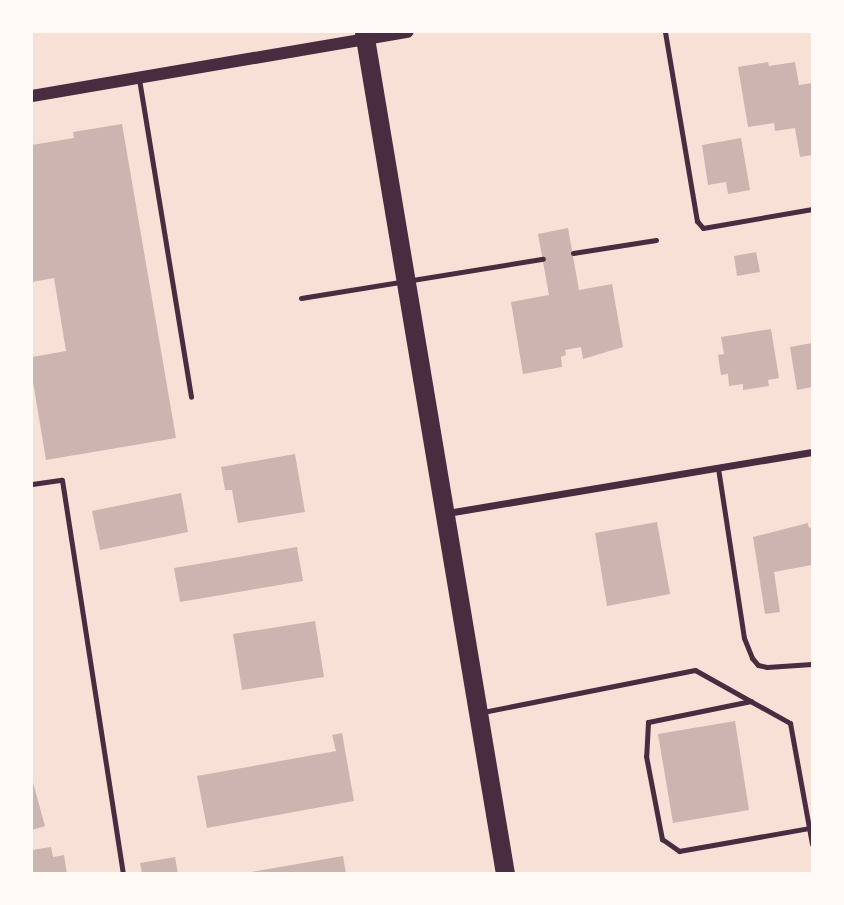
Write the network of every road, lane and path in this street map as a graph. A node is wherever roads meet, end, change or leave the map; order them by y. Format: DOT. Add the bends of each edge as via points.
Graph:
graph roads {
  1 [pos="408,32"];
  2 [pos="665,32"];
  3 [pos="364,35"];
  4 [pos="139,78"];
  5 [pos="32,96"];
  6 [pos="813,209"];
  7 [pos="656,240"];
  8 [pos="573,253"];
  9 [pos="543,259"];
  10 [pos="407,280"];
  11 [pos="301,298"];
  12 [pos="191,397"];
  13 [pos="813,452"];
  14 [pos="718,468"];
  15 [pos="32,484"];
  16 [pos="445,513"];
  17 [pos="813,664"];
  18 [pos="751,701"];
  19 [pos="478,712"];
  20 [pos="810,828"];
  21 [pos="813,844"];
  22 [pos="123,873"];
  23 [pos="505,873"];
  1 -- 3 [label="street"];
  2 -- 6 [label="lane" via="696,221 703,228"];
  3 -- 4 [label="street"];
  3 -- 10 [label="highway"];
  4 -- 5 [label="street"];
  4 -- 12 [label="lane"];
  7 -- 8 [label="lane"];
  9 -- 10 [label="lane"];
  10 -- 11 [label="lane"];
  10 -- 16 [label="highway"];
  13 -- 14 [label="street"];
  14 -- 16 [label="street"];
  14 -- 17 [label="lane" via="744,638 752,658 767,667"];
  15 -- 22 [label="lane" via="62,480"];
  16 -- 19 [label="highway"];
  18 -- 19 [label="lane" via="695,670"];
  18 -- 20 [label="lane" via="790,723"];
  18 -- 20 [label="lane" via="648,722 646,756 662,839 679,851"];
  19 -- 23 [label="highway"];
  20 -- 21 [label="lane"];
}
